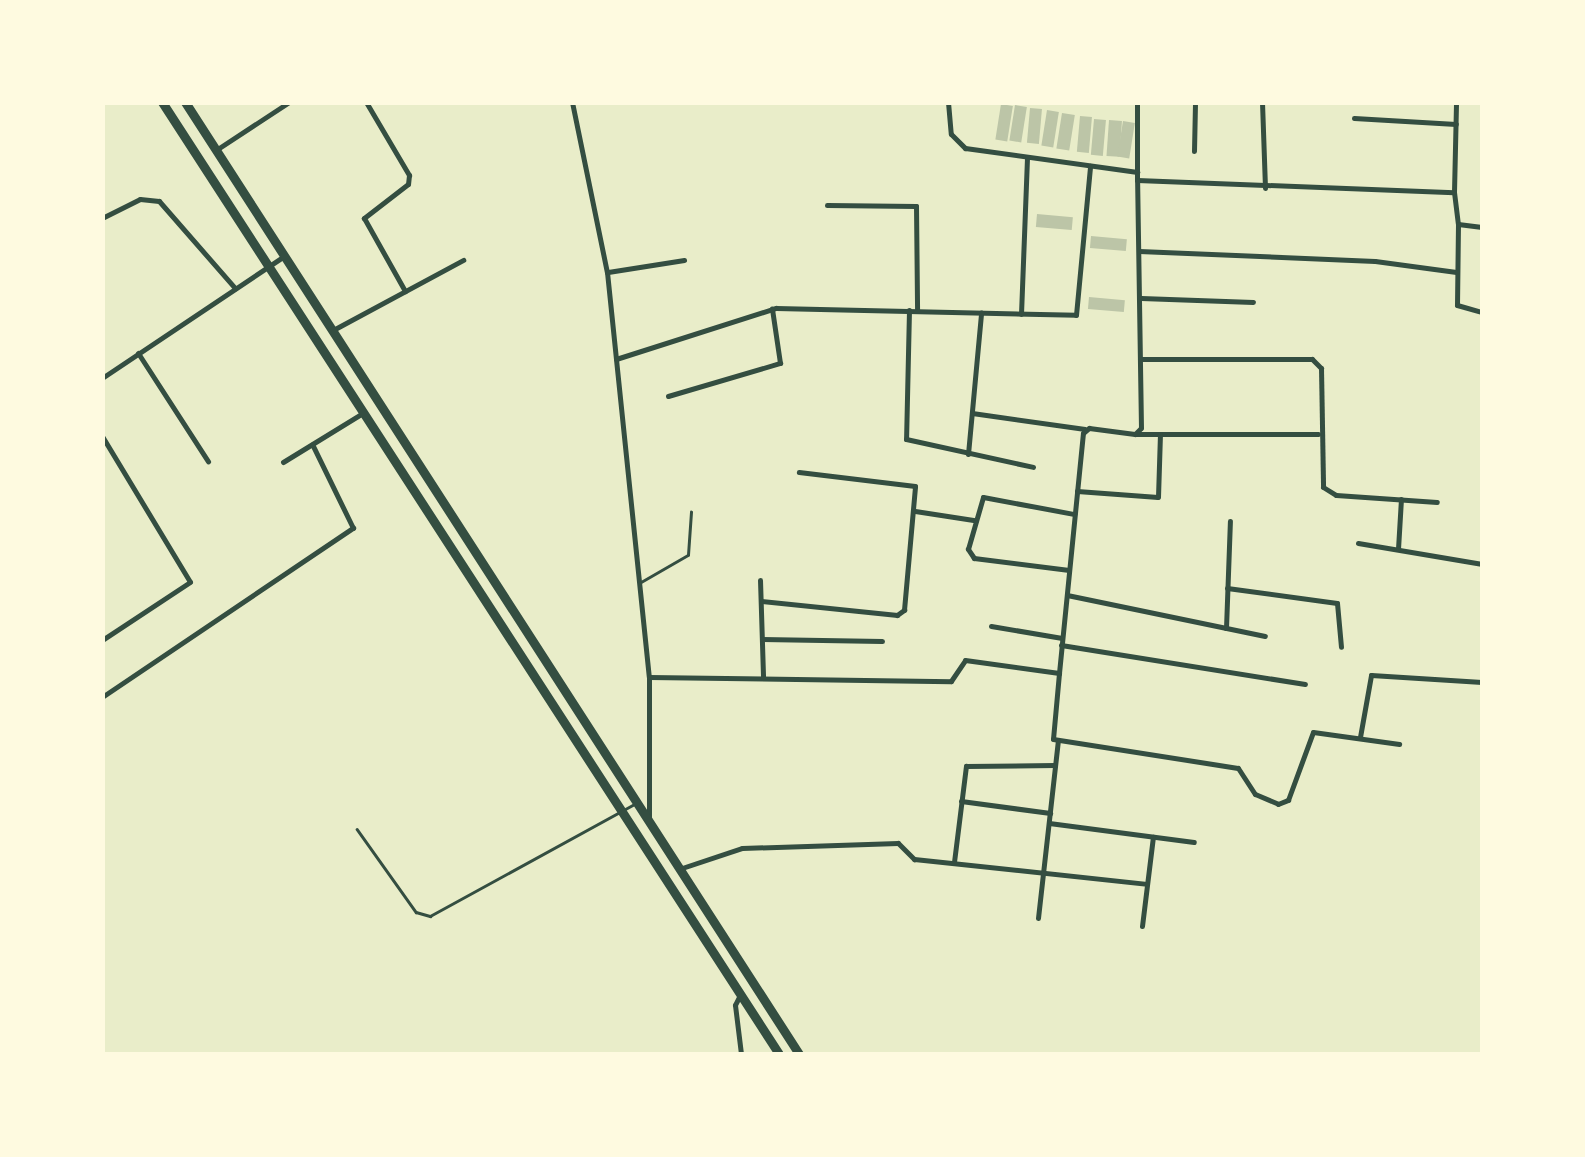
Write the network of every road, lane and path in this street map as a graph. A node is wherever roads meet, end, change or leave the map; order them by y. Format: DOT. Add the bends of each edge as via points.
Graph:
graph roads {
  1 [pos="162,102"];
  2 [pos="185,102"];
  3 [pos="289,102"];
  4 [pos="366,102"];
  5 [pos="572,102"];
  6 [pos="948,102"];
  7 [pos="1138,102"];
  8 [pos="1195,102"];
  9 [pos="1262,102"];
  10 [pos="1456,102"];
  11 [pos="1354,118"];
  12 [pos="1456,124"];
  13 [pos="216,150"];
  14 [pos="1194,151"];
  15 [pos="1027,157"];
  16 [pos="1090,166"];
  17 [pos="1137,176"];
  18 [pos="1264,188"];
  19 [pos="1454,192"];
  20 [pos="827,205"];
  21 [pos="102,218"];
  22 [pos="1458,224"];
  23 [pos="1482,226"];
  24 [pos="1139,252"];
  25 [pos="284,256"];
  26 [pos="462,260"];
  27 [pos="684,260"];
  28 [pos="270,266"];
  29 [pos="607,272"];
  30 [pos="1456,272"];
  31 [pos="236,289"];
  32 [pos="405,291"];
  33 [pos="1139,298"];
  34 [pos="1252,302"];
  35 [pos="772,309"];
  36 [pos="913,310"];
  37 [pos="1482,312"];
  38 [pos="980,313"];
  39 [pos="1020,314"];
  40 [pos="333,330"];
  41 [pos="138,353"];
  42 [pos="1140,359"];
  43 [pos="616,360"];
  44 [pos="102,378"];
  45 [pos="668,396"];
  46 [pos="366,411"];
  47 [pos="972,413"];
  48 [pos="1085,429"];
  49 [pos="1135,434"];
  50 [pos="1160,434"];
  51 [pos="1318,434"];
  52 [pos="102,436"];
  53 [pos="312,444"];
  54 [pos="106,447"];
  55 [pos="968,455"];
  56 [pos="208,461"];
  57 [pos="283,462"];
  58 [pos="1032,467"];
  59 [pos="799,472"];
  60 [pos="1077,491"];
  61 [pos="1401,499"];
  62 [pos="1438,502"];
  63 [pos="915,511"];
  64 [pos="691,512"];
  65 [pos="1074,514"];
  66 [pos="973,520"];
  67 [pos="1230,521"];
  68 [pos="1358,543"];
  69 [pos="1398,550"];
  70 [pos="1482,564"];
  71 [pos="1069,570"];
  72 [pos="760,580"];
  73 [pos="640,583"];
  74 [pos="1227,588"];
  75 [pos="1066,595"];
  76 [pos="760,601"];
  77 [pos="992,626"];
  78 [pos="1226,628"];
  79 [pos="1265,636"];
  80 [pos="762,638"];
  81 [pos="102,640"];
  82 [pos="882,641"];
  83 [pos="1062,641"];
  84 [pos="1341,647"];
  85 [pos="1058,673"];
  86 [pos="650,678"];
  87 [pos="764,678"];
  88 [pos="1482,682"];
  89 [pos="1305,684"];
  90 [pos="102,697"];
  91 [pos="1360,737"];
  92 [pos="1058,742"];
  93 [pos="1398,744"];
  94 [pos="1055,765"];
  95 [pos="960,801"];
  96 [pos="636,804"];
  97 [pos="622,812"];
  98 [pos="1050,813"];
  99 [pos="1049,823"];
  100 [pos="649,825"];
  101 [pos="358,829"];
  102 [pos="1153,837"];
  103 [pos="1194,842"];
  104 [pos="954,862"];
  105 [pos="678,870"];
  106 [pos="1043,872"];
  107 [pos="1147,884"];
  108 [pos="1038,918"];
  109 [pos="1142,926"];
  110 [pos="740,995"];
  111 [pos="741,1054"];
  112 [pos="778,1054"];
  113 [pos="800,1054"];
  1 -- 28 [label="highway"];
  2 -- 13 [label="highway"];
  3 -- 13 [label="street"];
  4 -- 32 [label="street" via="410,175 408,184 364,218"];
  5 -- 29 [label="street"];
  6 -- 15 [label="street" via="955,142"];
  7 -- 17 [label="street"];
  8 -- 14 [label="street"];
  9 -- 18 [label="street"];
  10 -- 12 [label="street"];
  11 -- 12 [label="street"];
  12 -- 19 [label="street"];
  13 -- 25 [label="highway"];
  15 -- 16 [label="street"];
  15 -- 39 [label="street"];
  16 -- 17 [label="street"];
  16 -- 39 [label="street" via="1080,312"];
  17 -- 18 [label="street"];
  17 -- 24 [label="street"];
  18 -- 19 [label="street"];
  19 -- 22 [label="street"];
  20 -- 36 [label="street" via="916,206"];
  21 -- 31 [label="street" via="140,199 159,201"];
  22 -- 23 [label="street"];
  22 -- 30 [label="street"];
  24 -- 30 [label="street" via="1375,261"];
  24 -- 33 [label="street"];
  25 -- 28 [label="street"];
  25 -- 40 [label="highway"];
  26 -- 32 [label="street"];
  27 -- 29 [label="street"];
  28 -- 31 [label="street"];
  28 -- 46 [label="highway"];
  29 -- 43 [label="street"];
  30 -- 37 [label="street" via="1458,305"];
  31 -- 41 [label="street"];
  32 -- 40 [label="street"];
  33 -- 34 [label="street"];
  33 -- 42 [label="street"];
  35 -- 36 [label="street"];
  35 -- 43 [label="street"];
  35 -- 45 [label="street" via="780,363"];
  36 -- 38 [label="street"];
  36 -- 55 [label="street" via="906,439"];
  38 -- 39 [label="street"];
  38 -- 47 [label="street"];
  40 -- 96 [label="highway"];
  41 -- 44 [label="street"];
  41 -- 56 [label="street"];
  42 -- 49 [label="street" via="1142,428"];
  42 -- 51 [label="street" via="1312,359 1321,368"];
  43 -- 73 [label="street"];
  46 -- 53 [label="street"];
  46 -- 97 [label="highway"];
  47 -- 48 [label="street"];
  47 -- 55 [label="street"];
  48 -- 49 [label="street"];
  48 -- 60 [label="street"];
  49 -- 50 [label="street"];
  50 -- 51 [label="street"];
  50 -- 60 [label="street" via="1158,497"];
  51 -- 61 [label="street" via="1321,481 1328,492"];
  52 -- 54 [label="street"];
  53 -- 57 [label="street"];
  53 -- 90 [label="street" via="353,517 350,532"];
  54 -- 81 [label="street" via="190,582"];
  55 -- 58 [label="street"];
  59 -- 63 [label="street" via="912,484"];
  60 -- 65 [label="street"];
  61 -- 62 [label="street"];
  61 -- 69 [label="street"];
  63 -- 66 [label="street"];
  63 -- 76 [label="street" via="902,613"];
  64 -- 73 [label="lane" via="688,556"];
  65 -- 66 [label="street" via="988,496 978,500"];
  65 -- 71 [label="street"];
  66 -- 71 [label="street" via="968,549 974,558"];
  67 -- 74 [label="street"];
  68 -- 69 [label="street"];
  69 -- 70 [label="street"];
  71 -- 75 [label="street"];
  72 -- 76 [label="street"];
  73 -- 86 [label="street"];
  74 -- 78 [label="street"];
  74 -- 84 [label="street" via="1337,603"];
  75 -- 78 [label="street"];
  75 -- 83 [label="street"];
  76 -- 80 [label="street"];
  77 -- 83 [label="street"];
  78 -- 79 [label="street"];
  80 -- 82 [label="street"];
  80 -- 87 [label="street"];
  83 -- 85 [label="street"];
  83 -- 89 [label="street"];
  85 -- 87 [label="street" via="964,660 951,682"];
  85 -- 92 [label="street" via="1051,734"];
  86 -- 87 [label="street"];
  86 -- 100 [label="street"];
  88 -- 91 [label="street" via="1371,676"];
  91 -- 92 [label="street" via="1312,732 1288,800 1278,804 1255,794 1238,768"];
  91 -- 93 [label="street"];
  92 -- 94 [label="street"];
  94 -- 95 [label="street" via="970,763"];
  94 -- 98 [label="street"];
  95 -- 98 [label="street"];
  95 -- 104 [label="street"];
  96 -- 97 [label="lane"];
  96 -- 100 [label="highway"];
  97 -- 101 [label="lane" via="430,916 416,912"];
  97 -- 110 [label="highway"];
  98 -- 99 [label="street"];
  99 -- 102 [label="street"];
  99 -- 106 [label="street"];
  100 -- 105 [label="highway"];
  102 -- 103 [label="street"];
  102 -- 107 [label="street"];
  104 -- 105 [label="street" via="914,860 898,843 742,848"];
  104 -- 106 [label="street"];
  105 -- 113 [label="highway"];
  106 -- 107 [label="street"];
  106 -- 108 [label="street"];
  107 -- 109 [label="street"];
  110 -- 111 [label="street" via="734,1005"];
  110 -- 112 [label="highway"];
}
